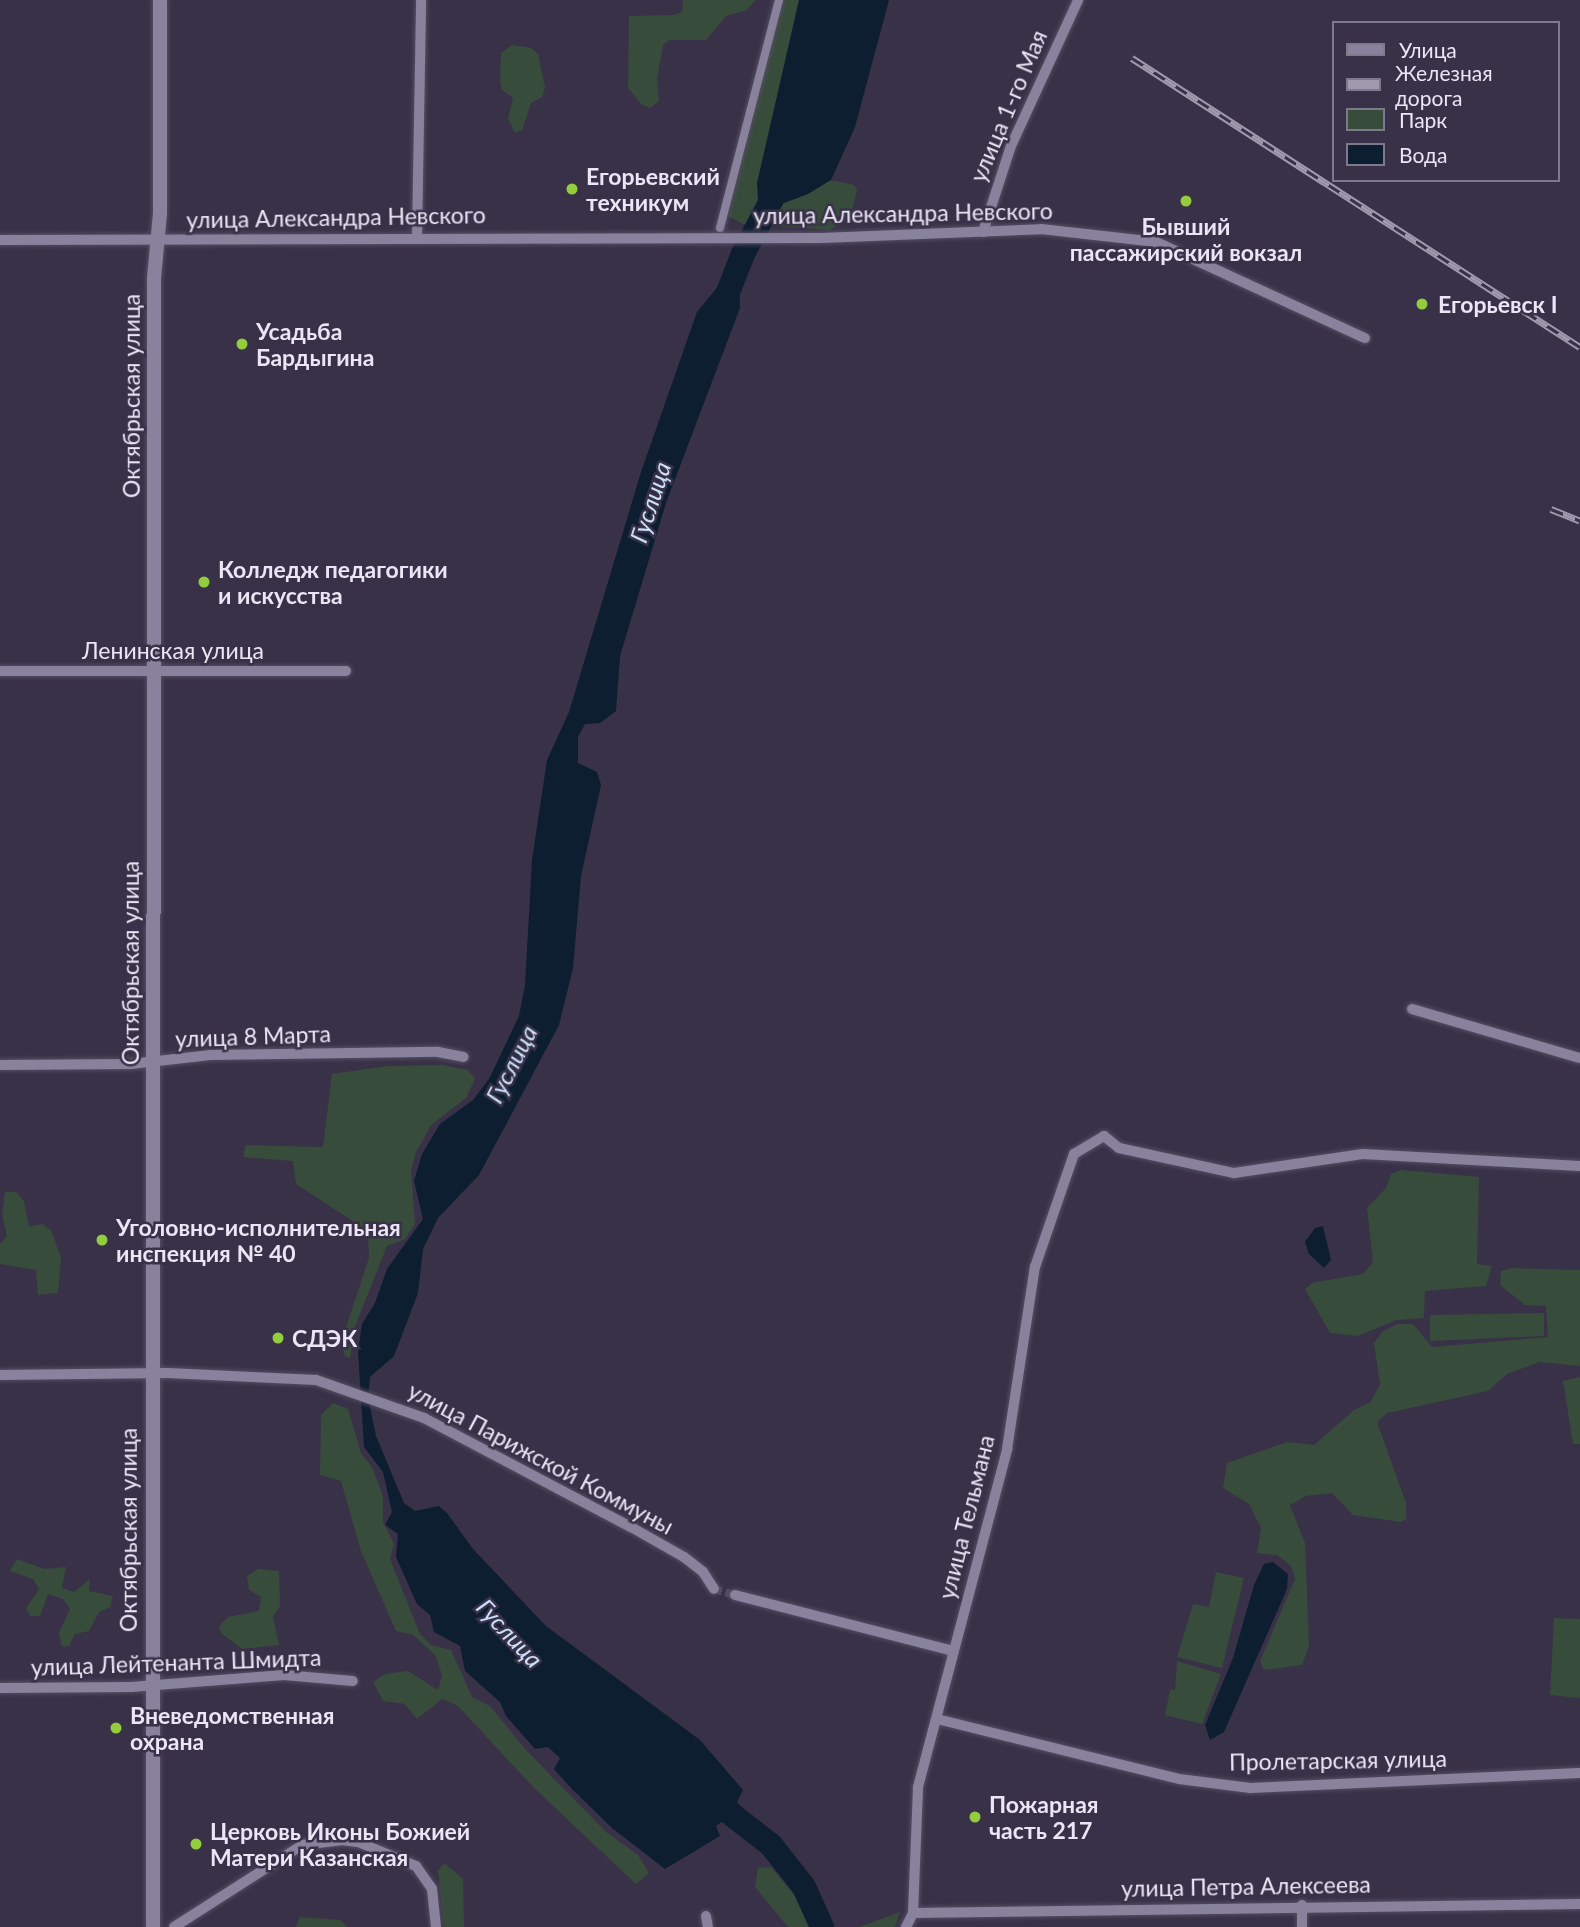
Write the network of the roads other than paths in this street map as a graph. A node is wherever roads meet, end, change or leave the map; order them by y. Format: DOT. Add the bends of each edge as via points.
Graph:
graph roads {
  1 [pos="160,0"];
  2 [pos="421,0"];
  3 [pos="779,0"];
  4 [pos="1078,0"];
  5 [pos="983,232"];
  6 [pos="723,233"];
  7 [pos="417,236"];
  8 [pos="0,240"];
  9 [pos="157,240"];
  10 [pos="1365,338"];
  11 [pos="0,671"];
  12 [pos="154,671"];
  13 [pos="346,671"];
  14 [pos="1412,1009"];
  15 [pos="464,1057"];
  16 [pos="1580,1058"];
  17 [pos="153,1062"];
  18 [pos="0,1065"];
  19 [pos="1580,1166"];
  20 [pos="150,1373"];
  21 [pos="0,1375"];
  22 [pos="714,1589"];
  23 [pos="735,1595"];
  24 [pos="953,1651"];
  25 [pos="353,1681"];
  26 [pos="152,1684"];
  27 [pos="0,1688"];
  28 [pos="937,1719"];
  29 [pos="1580,1773"];
  30 [pos="1580,1904"];
  31 [pos="1302,1905"];
  32 [pos="913,1913"];
  33 [pos="153,1927"];
  34 [pos="174,1927"];
  35 [pos="436,1927"];
  36 [pos="906,1927"];
  37 [pos="1301,1927"];
  1 -- 9 [label="street, Октябрьская улица"];
  2 -- 7 [label="street"];
  3 -- 6 [label="street"];
  4 -- 5 [label="street, улица 1-го Мая" via="1011,146"];
  5 -- 6 [label="street, улица Александра Невского" via="773,237"];
  5 -- 10 [label="street, улица Александра Невского" via="1041,229 1156,242"];
  6 -- 7 [label="street, улица Александра Невского"];
  7 -- 9 [label="street, улица Александра Невского"];
  8 -- 9 [label="street, улица Александра Невского"];
  9 -- 12 [label="street, Октябрьская улица"];
  11 -- 12 [label="street, Ленинская улица"];
  12 -- 13 [label="street, Ленинская улица"];
  12 -- 17 [label="street, Октябрьская улица"];
  14 -- 16 [label="street"];
  15 -- 17 [label="street, улица 8 Марта" via="438,1052 209,1055"];
  17 -- 18 [label="street, улица 8 Марта"];
  17 -- 20 [label="street, Октябрьская улица"];
  19 -- 24 [label="street, улица Тельмана" via="1363,1154 1234,1174 1119,1148 1104,1136 1074,1154 1035,1267 1007,1449"];
  20 -- 21 [label="street, улица Парижской Коммуны"];
  20 -- 22 [label="street, улица Парижской Коммуны" via="293,1376 390,1402 663,1545 703,1572"];
  20 -- 26 [label="street, Октябрьская улица"];
  23 -- 24 [label="street"];
  24 -- 28 [label="street, улица Тельмана"];
  25 -- 26 [label="street, улица Лейтенанта Шмидта" via="284,1675"];
  26 -- 27 [label="street, улица Лейтенанта Шмидта"];
  26 -- 33 [label="street, Октябрьская улица"];
  28 -- 29 [label="street, Пролетарская улица" via="1179,1779 1250,1788"];
  28 -- 32 [label="street, улица Тельмана" via="918,1787"];
  30 -- 31 [label="street, улица Петра Алексеева"];
  31 -- 32 [label="street, улица Петра Алексеева"];
  31 -- 37 [label="street"];
  32 -- 36 [label="street, улица Тельмана"];
  34 -- 35 [label="street" via="302,1845 341,1840 358,1842 415,1866 432,1889"];
}
